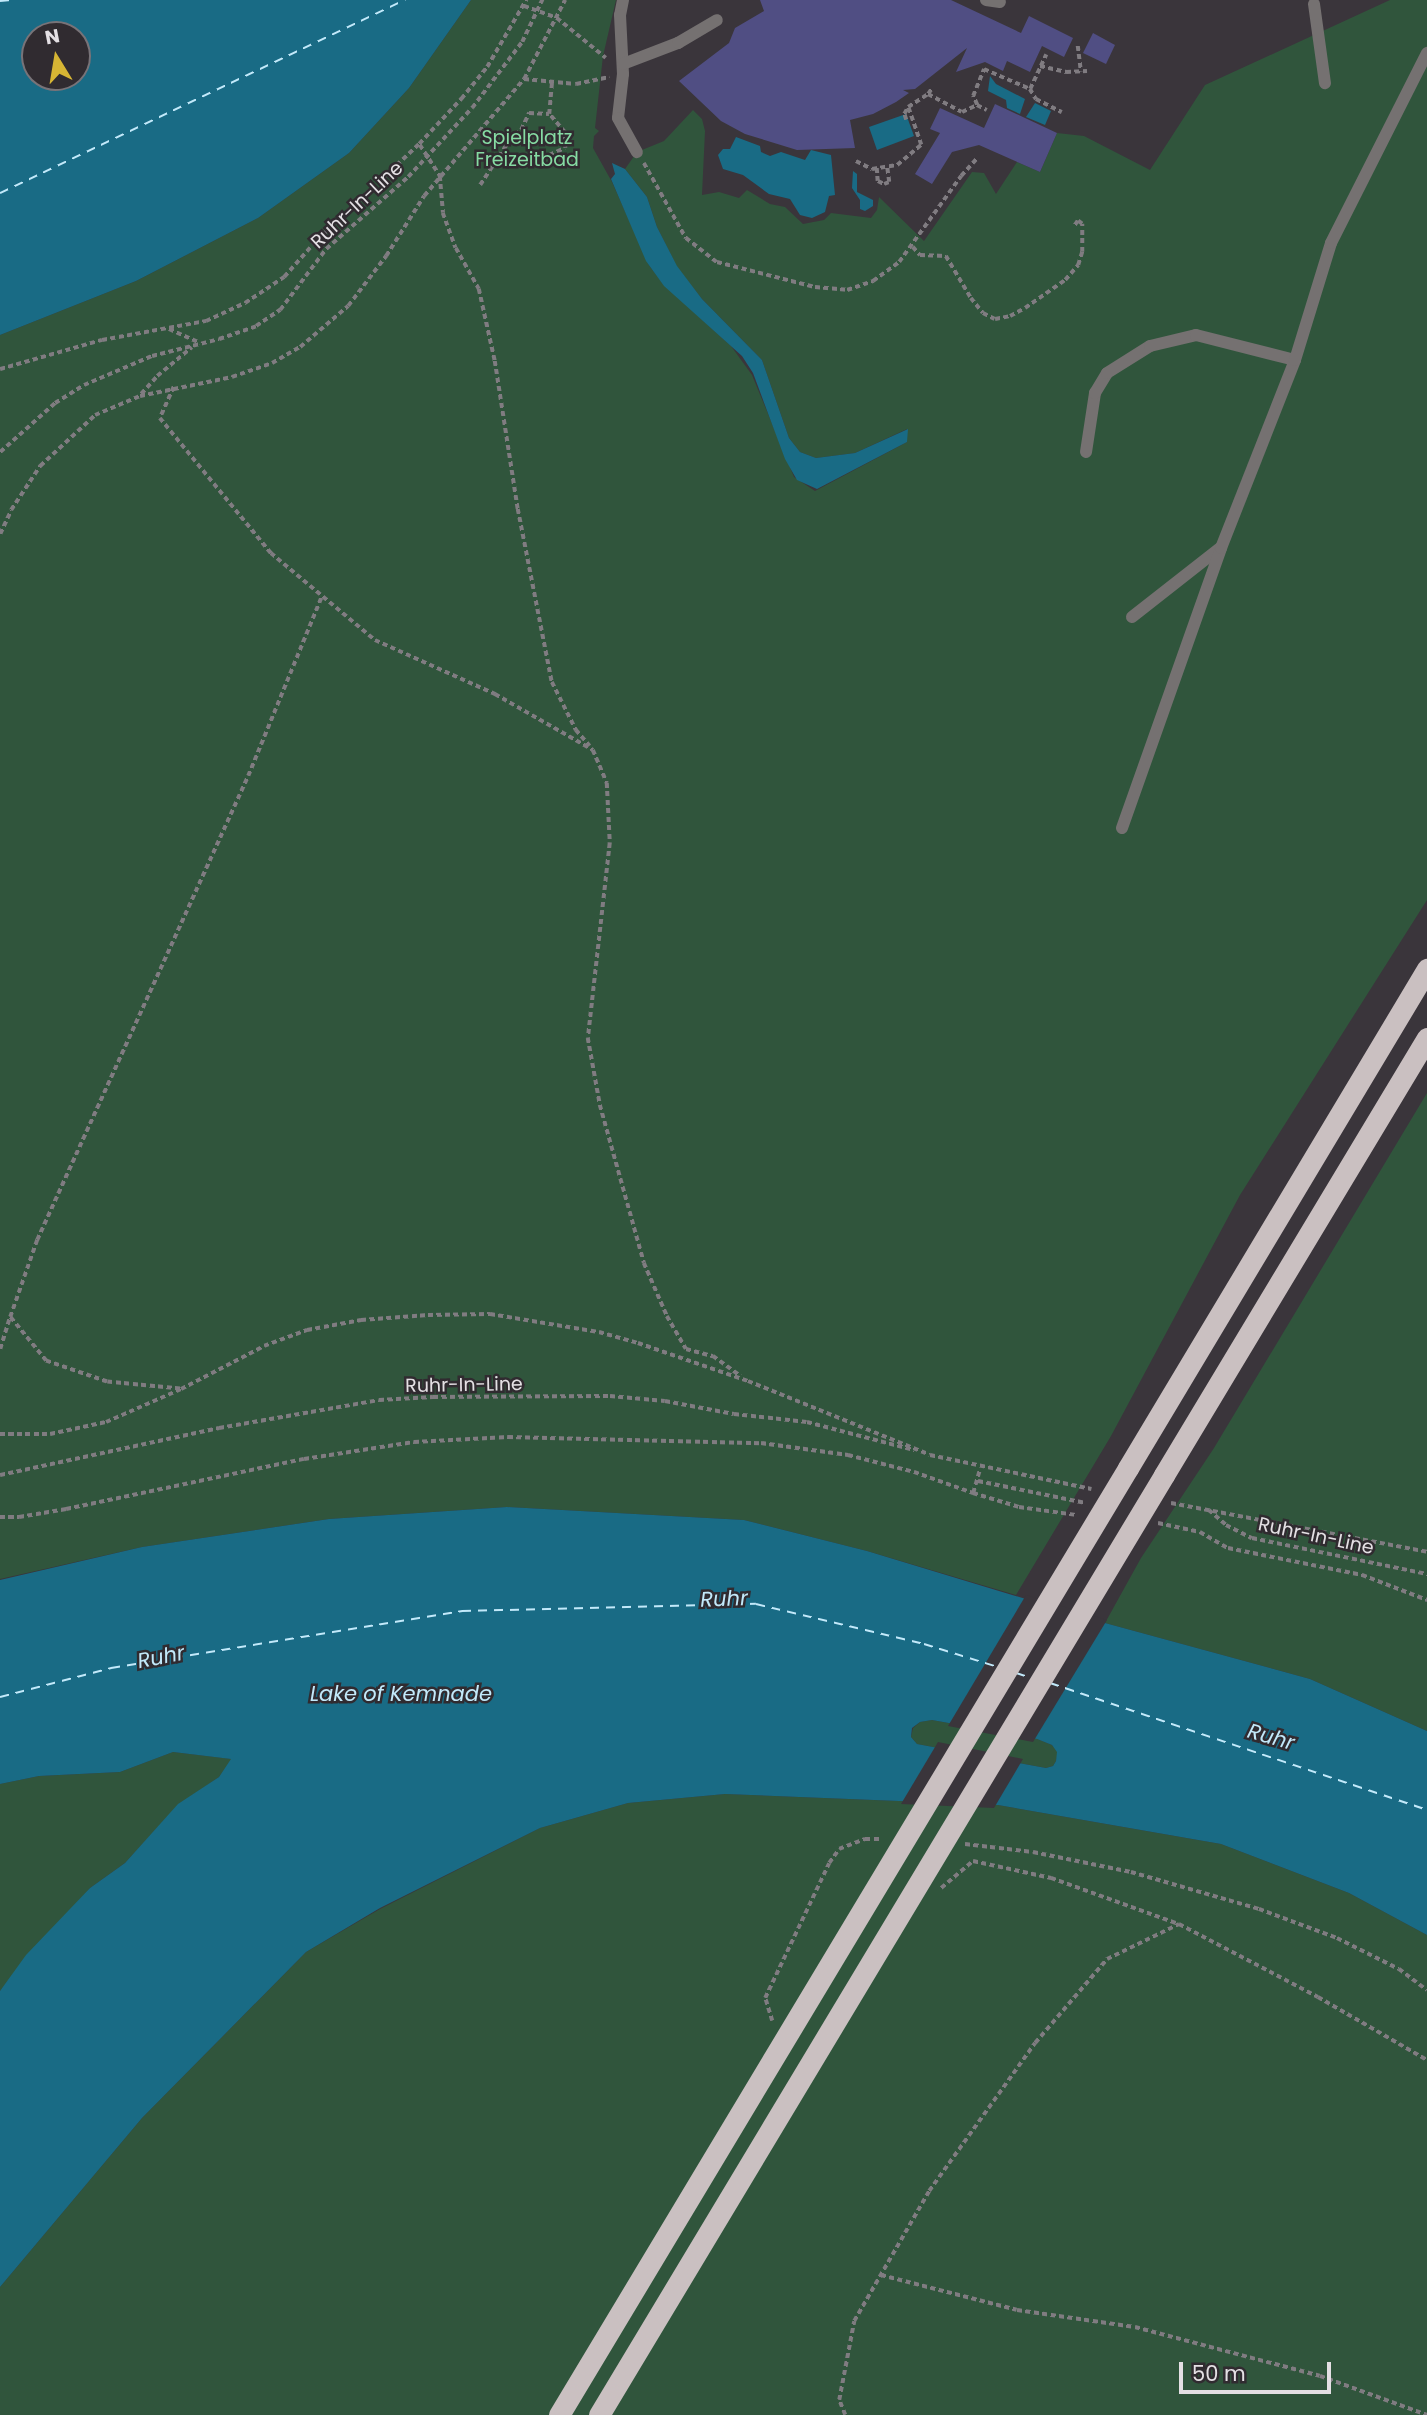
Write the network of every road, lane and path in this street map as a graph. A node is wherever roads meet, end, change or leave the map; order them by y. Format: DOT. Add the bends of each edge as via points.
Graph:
graph roads {
  1 [pos="526,0"];
  2 [pos="542,0"];
  3 [pos="565,0"];
  4 [pos="623,0"];
  5 [pos="986,0"];
  6 [pos="1000,2"];
  7 [pos="1314,4"];
  8 [pos="524,6"];
  9 [pos="537,12"];
  10 [pos="557,18"];
  11 [pos="717,20"];
  12 [pos="1078,46"];
  13 [pos="1427,53"];
  14 [pos="1046,54"];
  15 [pos="606,58"];
  16 [pos="1040,66"];
  17 [pos="623,69"];
  18 [pos="1087,71"];
  19 [pos="1081,72"];
  20 [pos="524,79"];
  21 [pos="552,82"];
  22 [pos="1325,83"];
  23 [pos="932,88"];
  24 [pos="1030,89"];
  25 [pos="928,94"];
  26 [pos="976,105"];
  27 [pos="908,107"];
  28 [pos="987,110"];
  29 [pos="1062,112"];
  30 [pos="549,114"];
  31 [pos="906,120"];
  32 [pos="419,144"];
  33 [pos="638,152"];
  34 [pos="427,157"];
  35 [pos="978,157"];
  36 [pos="496,161"];
  37 [pos="856,161"];
  38 [pos="886,167"];
  39 [pos="877,168"];
  40 [pos="440,176"];
  41 [pos="480,184"];
  42 [pos="1074,227"];
  43 [pos="913,247"];
  44 [pos="933,247"];
  45 [pos="933,255"];
  46 [pos="169,329"];
  47 [pos="202,344"];
  48 [pos="193,346"];
  49 [pos="1295,360"];
  50 [pos="0,369"];
  51 [pos="174,387"];
  52 [pos="140,396"];
  53 [pos="0,452"];
  54 [pos="1086,452"];
  55 [pos="0,534"];
  56 [pos="1221,548"];
  57 [pos="322,596"];
  58 [pos="1132,617"];
  59 [pos="593,750"];
  60 [pos="1122,828"];
  61 [pos="1427,969"];
  62 [pos="1427,1038"];
  63 [pos="10,1317"];
  64 [pos="0,1349"];
  65 [pos="748,1381"];
  66 [pos="181,1389"];
  67 [pos="0,1434"];
  68 [pos="930,1455"];
  69 [pos="980,1468"];
  70 [pos="0,1475"];
  71 [pos="978,1481"];
  72 [pos="1098,1490"];
  73 [pos="973,1493"];
  74 [pos="1167,1502"];
  75 [pos="1089,1504"];
  76 [pos="1207,1509"];
  77 [pos="1087,1516"];
  78 [pos="0,1517"];
  79 [pos="1151,1522"];
  80 [pos="1427,1552"];
  81 [pos="1427,1574"];
  82 [pos="1427,1600"];
  83 [pos="885,1840"];
  84 [pos="961,1843"];
  85 [pos="973,1861"];
  86 [pos="1179,1924"];
  87 [pos="1427,1990"];
  88 [pos="774,2029"];
  89 [pos="1427,2060"];
  90 [pos="881,2275"];
  91 [pos="558,2415"];
  92 [pos="598,2415"];
  93 [pos="845,2415"];
  94 [pos="1427,2415"];
  1 -- 8 [label="path"];
  2 -- 9 [label="path, Ruhr-In-Line"];
  3 -- 10 [label="path"];
  4 -- 17 [label="lane"];
  5 -- 6 [label="lane"];
  7 -- 22 [label="lane"];
  8 -- 9 [label="path"];
  8 -- 32 [label="path" via="487,67"];
  9 -- 10 [label="path"];
  9 -- 34 [label="path, Ruhr-In-Line" via="496,79"];
  10 -- 15 [label="path"];
  10 -- 20 [label="path"];
  11 -- 17 [label="lane"];
  12 -- 19 [label="path"];
  13 -- 49 [label="lane" via="1331,243"];
  14 -- 16 [label="path"];
  16 -- 19 [label="path"];
  16 -- 24 [label="path"];
  17 -- 21 [label="path" via="576,84"];
  17 -- 33 [label="lane" via="618,118"];
  18 -- 19 [label="path"];
  20 -- 21 [label="path"];
  20 -- 40 [label="path"];
  21 -- 30 [label="path"];
  23 -- 25 [label="path"];
  24 -- 26 [label="path" via="984,69 973,96"];
  24 -- 29 [label="path" via="1035,99"];
  25 -- 26 [label="path" via="962,112"];
  25 -- 27 [label="path"];
  26 -- 28 [label="path"];
  27 -- 31 [label="path"];
  27 -- 38 [label="path" via="921,145 897,165"];
  30 -- 36 [label="path" via="529,113"];
  30 -- 36 [label="path" via="565,133 565,148 549,155"];
  32 -- 34 [label="path"];
  32 -- 46 [label="path" via="284,277 206,321"];
  33 -- 43 [label="path" via="686,238 717,262 815,287 846,289 873,281"];
  34 -- 40 [label="path"];
  34 -- 47 [label="path, Ruhr-In-Line" via="326,249 280,310 256,326"];
  35 -- 43 [label="path"];
  36 -- 41 [label="path"];
  37 -- 39 [label="path"];
  38 -- 39 [label="path"];
  38 -- 39 [label="path" via="889,182 884,184 878,181"];
  40 -- 51 [label="path" via="368,281 324,329 272,363 232,377"];
  40 -- 59 [label="path" via="443,213 479,289 493,349 552,682 576,730"];
  42 -- 45 [label="path" via="1078,221 1082,224 1083,252 1065,280 1010,316 995,319 983,313 946,256"];
  43 -- 45 [label="path" via="920,255"];
  44 -- 45 [label="path"];
  46 -- 47 [label="path"];
  46 -- 50 [label="path" via="102,340"];
  47 -- 48 [label="path, Ruhr-In-Line"];
  48 -- 52 [label="path"];
  48 -- 53 [label="path, Ruhr-In-Line" via="152,356 84,385 55,403"];
  49 -- 54 [label="lane" via="1196,335 1150,346 1107,373 1095,393"];
  49 -- 56 [label="lane"];
  51 -- 52 [label="path"];
  51 -- 57 [label="path" via="160,418 271,553"];
  52 -- 55 [label="path" via="95,415 65,440 40,466"];
  56 -- 58 [label="lane"];
  56 -- 60 [label="lane"];
  57 -- 59 [label="path" via="375,640 495,694"];
  57 -- 63 [label="path" via="248,776 37,1240"];
  59 -- 65 [label="path" via="607,783 610,843 588,1026 600,1105 644,1263 667,1316 686,1349 713,1356"];
  61 -- 91 [label="highway, bridge"];
  62 -- 92 [label="highway, bridge"];
  63 -- 64 [label="path"];
  63 -- 66 [label="path" via="46,1361 107,1382"];
  65 -- 66 [label="path" via="599,1332 491,1314 361,1320 307,1330 264,1346"];
  65 -- 68 [label="path"];
  66 -- 67 [label="path" via="106,1422 50,1434"];
  68 -- 69 [label="path"];
  68 -- 70 [label="path, Ruhr-In-Line" via="807,1422 665,1401 610,1396 433,1397 379,1400 219,1428"];
  69 -- 71 [label="path"];
  69 -- 72 [label="path"];
  71 -- 73 [label="path"];
  71 -- 75 [label="path"];
  73 -- 77 [label="path" via="1019,1507"];
  73 -- 78 [label="path" via="848,1455 761,1443 508,1437 414,1442 304,1459 66,1509"];
  74 -- 76 [label="path"];
  76 -- 80 [label="path"];
  76 -- 81 [label="path, Ruhr-In-Line" via="1252,1538"];
  79 -- 82 [label="path" via="1200,1532 1238,1550 1362,1576"];
  83 -- 88 [label="path" via="865,1839 839,1849 829,1863 765,1998"];
  84 -- 87 [label="path" via="1131,1872 1259,1909 1337,1938 1399,1969"];
  85 -- 86 [label="path" via="1051,1878"];
  86 -- 89 [label="path"];
  86 -- 90 [label="path" via="1107,1959 1035,2043 929,2191"];
  90 -- 93 [label="path" via="854,2321 839,2400"];
  90 -- 94 [label="path" via="1017,2310 1135,2327 1320,2376"];
}
